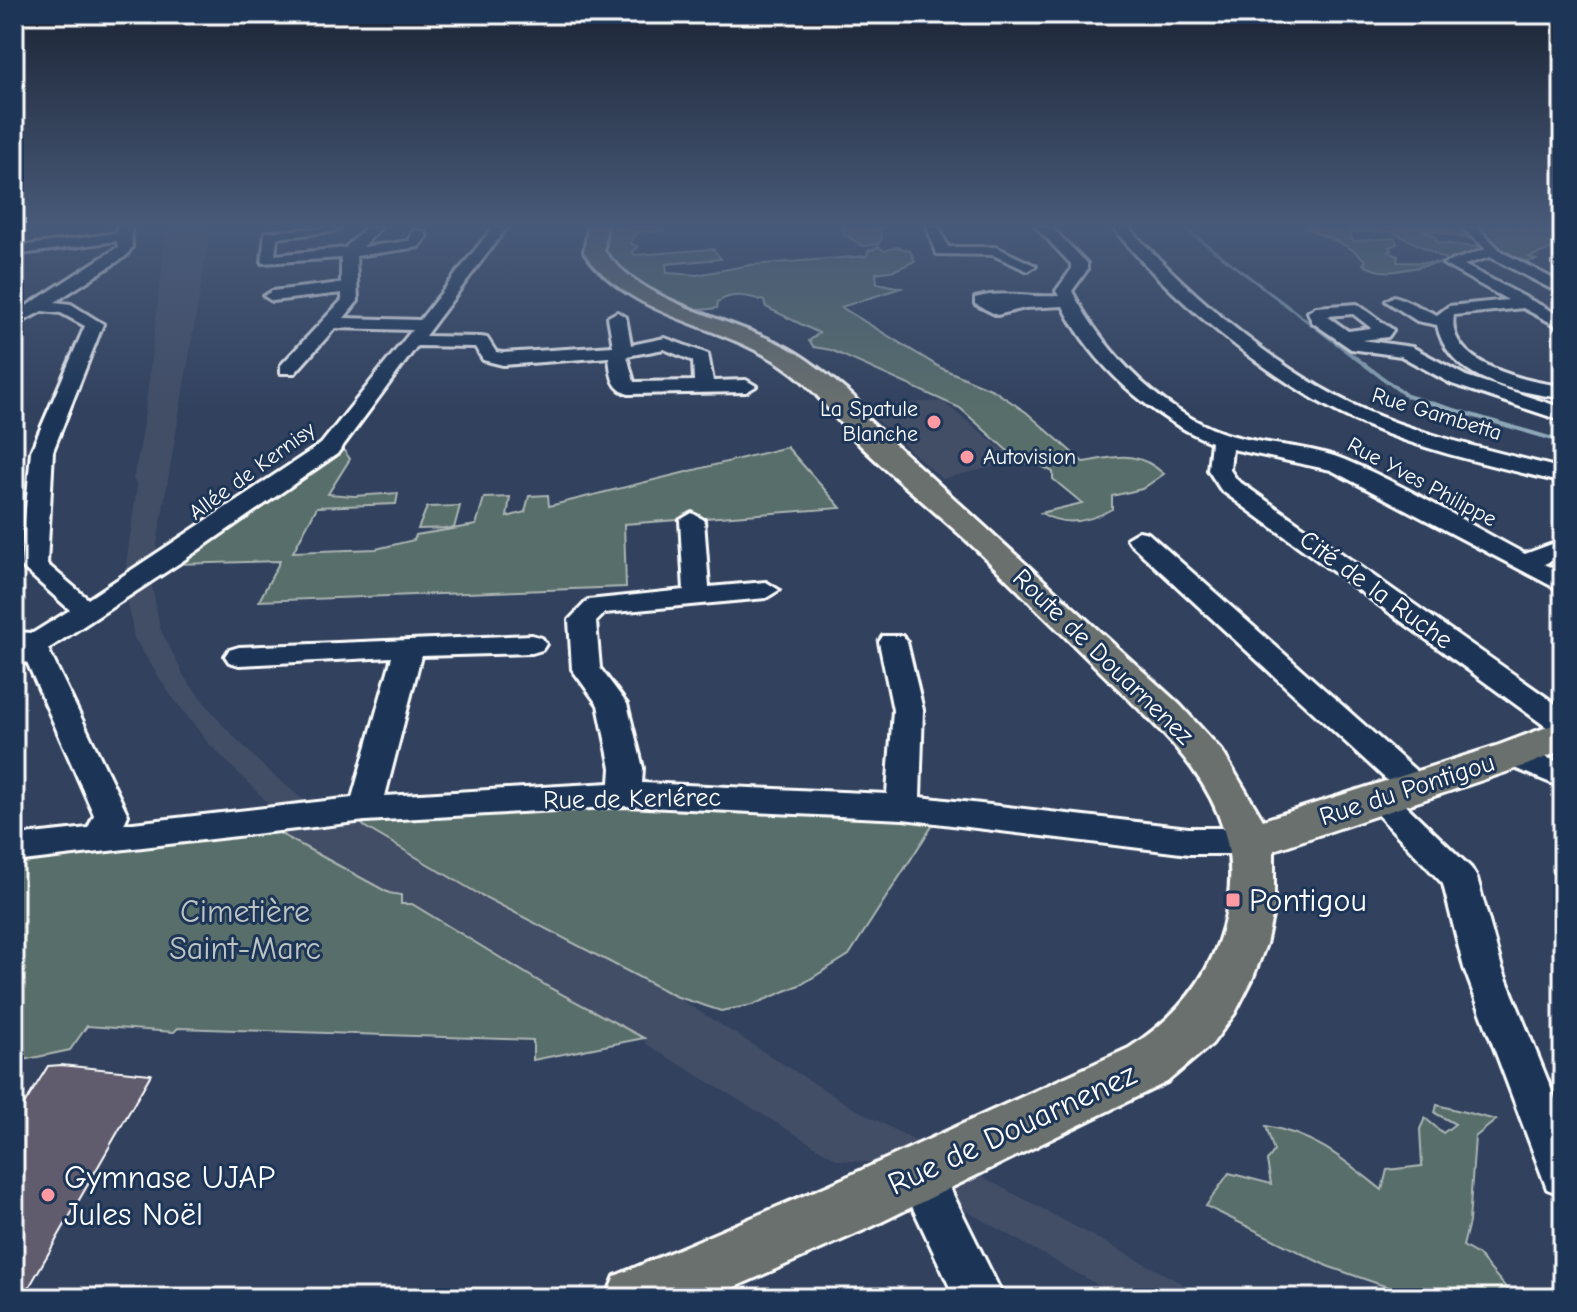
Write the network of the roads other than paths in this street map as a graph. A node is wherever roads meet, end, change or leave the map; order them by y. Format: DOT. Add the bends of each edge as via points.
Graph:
graph roads {
  1 [pos="64,288"];
  2 [pos="339,288"];
  3 [pos="349,288"];
  4 [pos="453,288"];
  5 [pos="635,288"];
  6 [pos="1066,288"];
  7 [pos="1186,288"];
  8 [pos="1498,288"];
  9 [pos="272,296"];
  10 [pos="1068,301"];
  11 [pos="1394,301"];
  12 [pos="1526,303"];
  13 [pos="37,305"];
  14 [pos="617,317"];
  15 [pos="14,321"];
  16 [pos="1444,322"];
  17 [pos="331,323"];
  18 [pos="1563,324"];
  19 [pos="1001,330"];
  20 [pos="418,333"];
  21 [pos="1349,340"];
  22 [pos="620,351"];
  23 [pos="288,369"];
  24 [pos="746,386"];
  25 [pos="1519,386"];
  26 [pos="704,387"];
  27 [pos="1563,392"];
  28 [pos="1563,405"];
  29 [pos="1563,415"];
  30 [pos="1222,440"];
  31 [pos="1563,476"];
  32 [pos="692,520"];
  33 [pos="1139,538"];
  34 [pos="1563,547"];
  35 [pos="1523,563"];
  36 [pos="1563,584"];
  37 [pos="766,590"];
  38 [pos="697,596"];
  39 [pos="89,610"];
  40 [pos="893,642"];
  41 [pos="532,644"];
  42 [pos="20,647"];
  43 [pos="409,648"];
  44 [pos="239,656"];
  45 [pos="1550,743"];
  46 [pos="1563,777"];
  47 [pos="1396,792"];
  48 [pos="626,794"];
  49 [pos="903,807"];
  50 [pos="365,809"];
  51 [pos="100,838"];
  52 [pos="1250,841"];
  53 [pos="14,849"];
  54 [pos="1563,1173"];
  55 [pos="919,1174"];
  56 [pos="637,1298"];
  57 [pos="980,1298"];
  1 -- 13 [label="street"];
  2 -- 9 [label="street"];
  3 -- 17 [label="street" via="350,301"];
  4 -- 20 [label="street, Allée de Kernisy"];
  5 -- 52 [label="main road, Route de Douarnenez" via="782,354 825,387 851,420 967,523 1188,739 1226,790"];
  6 -- 10 [label="street"];
  7 -- 31 [label="street, Rue Gambetta" via="1230,329 1349,410 1391,428"];
  8 -- 12 [label="street"];
  10 -- 19 [label="street" via="1025,303 999,296 981,301 997,310 992,314"];
  10 -- 30 [label="street, Rue Yves Philippe" via="1125,376"];
  11 -- 16 [label="street"];
  12 -- 16 [label="street" via="1449,311"];
  12 -- 18 [label="street"];
  13 -- 15 [label="street"];
  13 -- 39 [label="street" via="65,308 94,324 42,451 34,566 70,600"];
  14 -- 22 [label="street"];
  16 -- 25 [label="street" via="1447,337 1462,356"];
  17 -- 20 [label="street"];
  17 -- 23 [label="street"];
  20 -- 22 [label="street" via="481,342 497,359"];
  20 -- 39 [label="street, Allée de Kernisy" via="329,449"];
  21 -- 29 [label="street" via="1409,352 1459,380"];
  22 -- 26 [label="street" via="665,343 702,358"];
  22 -- 26 [label="street" via="622,381 629,388"];
  24 -- 26 [label="street"];
  25 -- 27 [label="street"];
  25 -- 28 [label="street"];
  30 -- 35 [label="street, Rue Yves Philippe" via="1304,453 1339,465"];
  30 -- 45 [label="street, Cité de la Ruche" via="1219,472 1229,485"];
  32 -- 38 [label="street"];
  33 -- 47 [label="street"];
  34 -- 35 [label="street"];
  35 -- 36 [label="street, Rue Yves Philippe"];
  37 -- 38 [label="street"];
  38 -- 48 [label="street" via="597,606 582,620 586,669 612,704 620,733"];
  39 -- 42 [label="street, Allée de Kernisy"];
  40 -- 49 [label="street" via="908,710"];
  41 -- 43 [label="street"];
  42 -- 51 [label="street" via="111,815"];
  43 -- 44 [label="street"];
  43 -- 50 [label="street"];
  45 -- 46 [label="street, Cité de la Ruche"];
  45 -- 47 [label="main road, Rue du Pontigou"];
  47 -- 52 [label="main road, Rue du Pontigou"];
  47 -- 54 [label="street" via="1459,878 1483,968"];
  48 -- 49 [label="street, Rue de Kerlérec"];
  48 -- 50 [label="street, Rue de Kerlérec"];
  49 -- 52 [label="street, Rue de Kerlérec" via="1189,841"];
  50 -- 51 [label="street, Rue de Kerlérec"];
  51 -- 53 [label="street, Rue de Kerlérec"];
  52 -- 55 [label="main road, Rue de Douarnenez" via="1252,887 1243,943 1223,989 1191,1032 1137,1071"];
  55 -- 56 [label="main road, Rue de Douarnenez"];
  55 -- 57 [label="street"];
}
